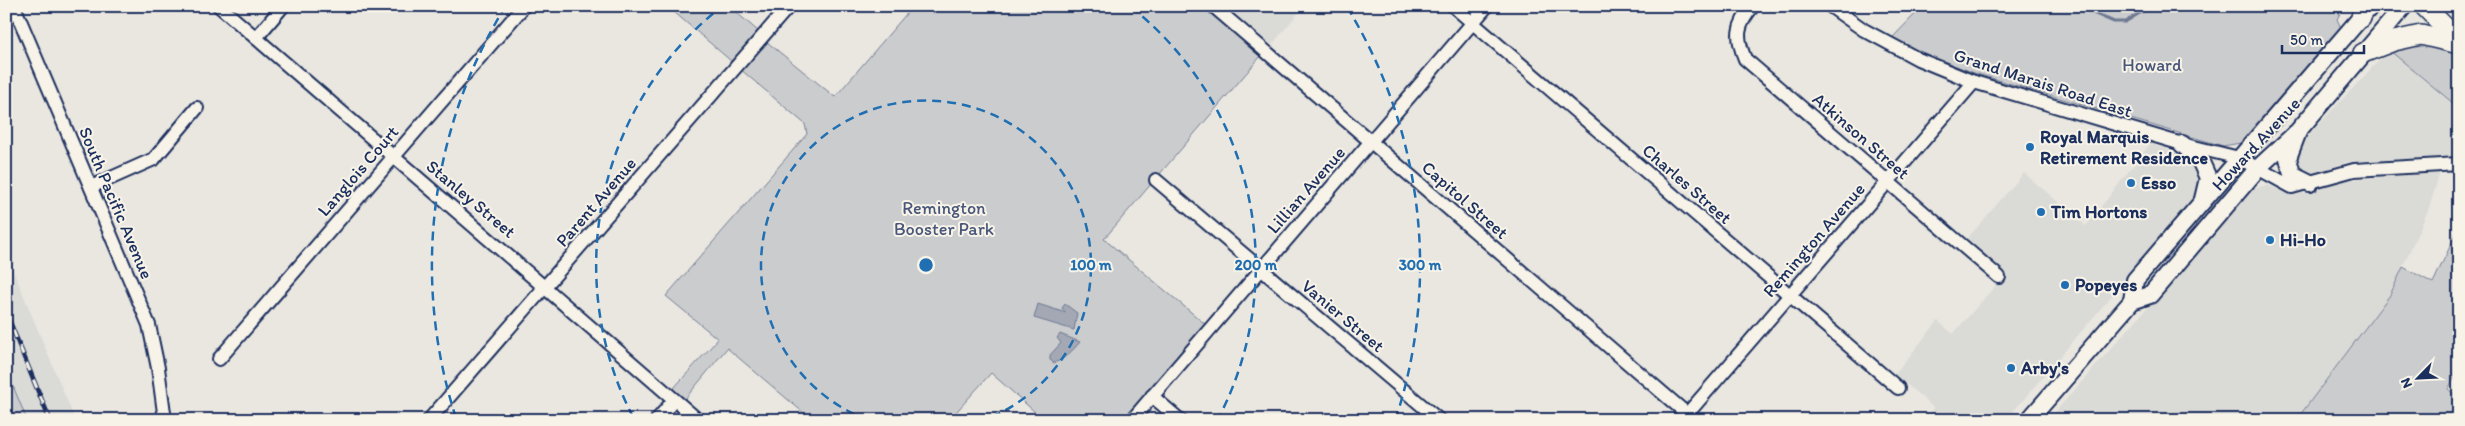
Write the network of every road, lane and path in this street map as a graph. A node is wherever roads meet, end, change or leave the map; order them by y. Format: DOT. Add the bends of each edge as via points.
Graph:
graph roads {
  1 [pos="14,6"];
  2 [pos="219,6"];
  3 [pos="283,6"];
  4 [pos="524,6"];
  5 [pos="789,6"];
  6 [pos="1213,6"];
  7 [pos="1453,6"];
  8 [pos="1487,6"];
  9 [pos="1752,6"];
  10 [pos="1830,6"];
  11 [pos="2404,6"];
  12 [pos="2424,6"];
  13 [pos="2365,10"];
  14 [pos="1472,23"];
  15 [pos="256,38"];
  16 [pos="2459,43"];
  17 [pos="2363,53"];
  18 [pos="1974,82"];
  19 [pos="197,108"];
  20 [pos="2298,131"];
  21 [pos="1370,142"];
  22 [pos="2182,144"];
  23 [pos="394,157"];
  24 [pos="2240,158"];
  25 [pos="2459,164"];
  26 [pos="2258,168"];
  27 [pos="1156,180"];
  28 [pos="1888,182"];
  29 [pos="2310,183"];
  30 [pos="91,187"];
  31 [pos="2202,202"];
  32 [pos="1262,269"];
  33 [pos="1999,278"];
  34 [pos="544,288"];
  35 [pos="1790,295"];
  36 [pos="2132,301"];
  37 [pos="219,360"];
  38 [pos="1898,388"];
  39 [pos="1152,396"];
  40 [pos="674,400"];
  41 [pos="1687,418"];
  42 [pos="165,420"];
  43 [pos="429,420"];
  44 [pos="657,420"];
  45 [pos="698,420"];
  46 [pos="1132,420"];
  47 [pos="1180,420"];
  48 [pos="1439,420"];
  49 [pos="2029,420"];
  1 -- 30 [label="street, South Pacific Avenue"];
  2 -- 15 [label="street, Stanley Street"];
  3 -- 15 [label="street"];
  4 -- 23 [label="street, Langlois Court"];
  5 -- 34 [label="street, Parent Avenue"];
  6 -- 21 [label="street, Capitol Street"];
  7 -- 14 [label="street, Charles Street"];
  8 -- 14 [label="street, Lillian Avenue"];
  9 -- 28 [label="street, Atkinson Street" via="1740,27 1738,40 1746,59"];
  10 -- 18 [label="street, Grand Marais Road East" via="1864,30 1918,59"];
  11 -- 17 [label="main road, Howard Avenue"];
  12 -- 16 [label="highway"];
  13 -- 24 [label="main road, Howard Avenue"];
  14 -- 21 [label="street, Lillian Avenue"];
  14 -- 35 [label="street, Charles Street"];
  15 -- 23 [label="street, Stanley Street"];
  16 -- 17 [label="highway" via="2421,35"];
  17 -- 20 [label="main road, Howard Avenue"];
  18 -- 22 [label="street, Grand Marais Road East"];
  18 -- 28 [label="street, Remington Avenue"];
  19 -- 30 [label="street" via="154,159"];
  20 -- 26 [label="main road, Howard Avenue"];
  20 -- 29 [label="main road" via="2288,158 2292,174"];
  21 -- 32 [label="street, Lillian Avenue"];
  21 -- 41 [label="street, Capitol Street"];
  22 -- 24 [label="street, Grand Marais Road East"];
  22 -- 31 [label="main road" via="2200,160 2208,178"];
  23 -- 34 [label="street, Stanley Street"];
  23 -- 37 [label="street, Langlois Court"];
  24 -- 26 [label="street, Grand Marais Road East"];
  24 -- 31 [label="main road, Howard Avenue"];
  25 -- 29 [label="street, Grand Marais Road East" via="2354,170"];
  26 -- 29 [label="street, Grand Marais Road East" via="2292,187"];
  26 -- 36 [label="main road, Howard Avenue" via="2150,295"];
  27 -- 32 [label="street, Vanier Street"];
  28 -- 33 [label="street, Atkinson Street"];
  28 -- 35 [label="street, Remington Avenue"];
  30 -- 42 [label="street, South Pacific Avenue" via="148,325"];
  31 -- 36 [label="main road, Howard Avenue" via="2135,280"];
  32 -- 39 [label="street, Lillian Avenue"];
  32 -- 48 [label="street, Vanier Street"];
  34 -- 40 [label="street, Stanley Street"];
  34 -- 43 [label="street, Parent Avenue"];
  35 -- 38 [label="street, Charles Street"];
  35 -- 41 [label="street, Remington Avenue"];
  36 -- 49 [label="main road, Howard Avenue"];
  39 -- 46 [label="street, Lillian Avenue"];
  39 -- 47 [label="street"];
  40 -- 44 [label="street"];
  40 -- 45 [label="street, Stanley Street"];
}
